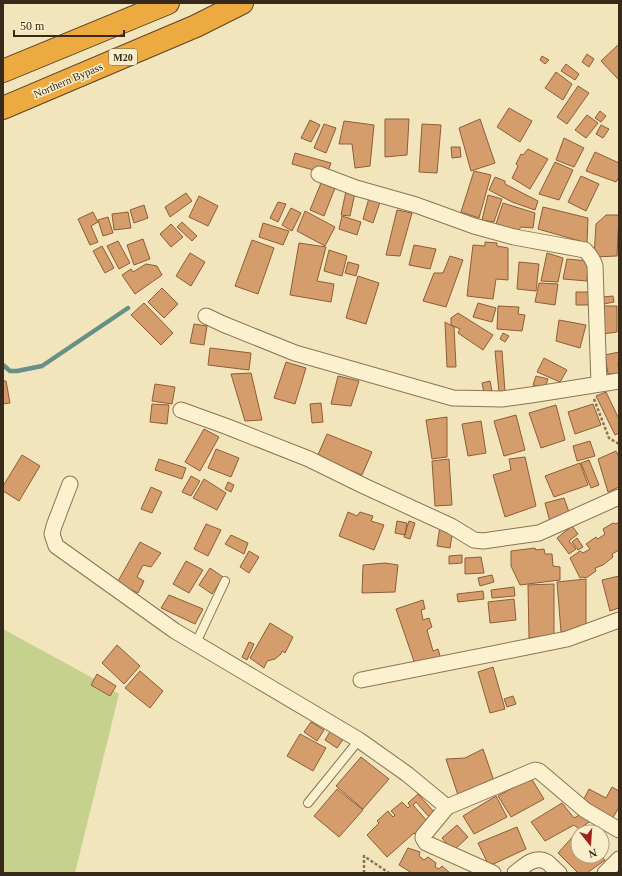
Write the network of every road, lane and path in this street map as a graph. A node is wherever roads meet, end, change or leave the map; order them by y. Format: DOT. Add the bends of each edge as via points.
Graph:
graph roads {
  1 [pos="168,3"];
  2 [pos="242,3"];
  3 [pos="3,71"];
  4 [pos="3,108"];
  5 [pos="318,174"];
  6 [pos="206,316"];
  7 [pos="619,381"];
  8 [pos="600,384"];
  9 [pos="181,410"];
  10 [pos="619,444"];
  11 [pos="70,484"];
  12 [pos="619,497"];
  13 [pos="225,581"];
  14 [pos="619,620"];
  15 [pos="196,643"];
  16 [pos="361,680"];
  17 [pos="359,740"];
  18 [pos="308,803"];
  19 [pos="447,807"];
  20 [pos="619,830"];
  21 [pos="619,859"];
  22 [pos="364,873"];
  23 [pos="389,873"];
  24 [pos="493,873"];
  25 [pos="515,873"];
  26 [pos="559,873"];
  27 [pos="605,873"];
  1 -- 3 [label="highway"];
  2 -- 4 [label="highway, Northern Bypass / M20" via="196,26"];
  5 -- 8 [label="street" via="474,226 514,237 585,250 595,266"];
  6 -- 8 [label="street" via="295,353 453,398 502,399"];
  7 -- 8 [label="street"];
  8 -- 10 [label="path" via="593,396 609,438"];
  9 -- 12 [label="street" via="309,458 451,526 474,540 539,533"];
  11 -- 15 [label="street" via="52,534 56,546 175,631"];
  13 -- 15 [label="lane"];
  14 -- 16 [label="street" via="567,640"];
  15 -- 17 [label="street"];
  17 -- 18 [label="lane"];
  17 -- 19 [label="street" via="407,774"];
  19 -- 20 [label="street" via="535,770 585,810"];
  19 -- 24 [label="street" via="423,836 426,843"];
  21 -- 27 [label="street"];
  22 -- 23 [label="path" via="364,856"];
  25 -- 26 [label="street" via="529,862 537,860 546,861"];
}
